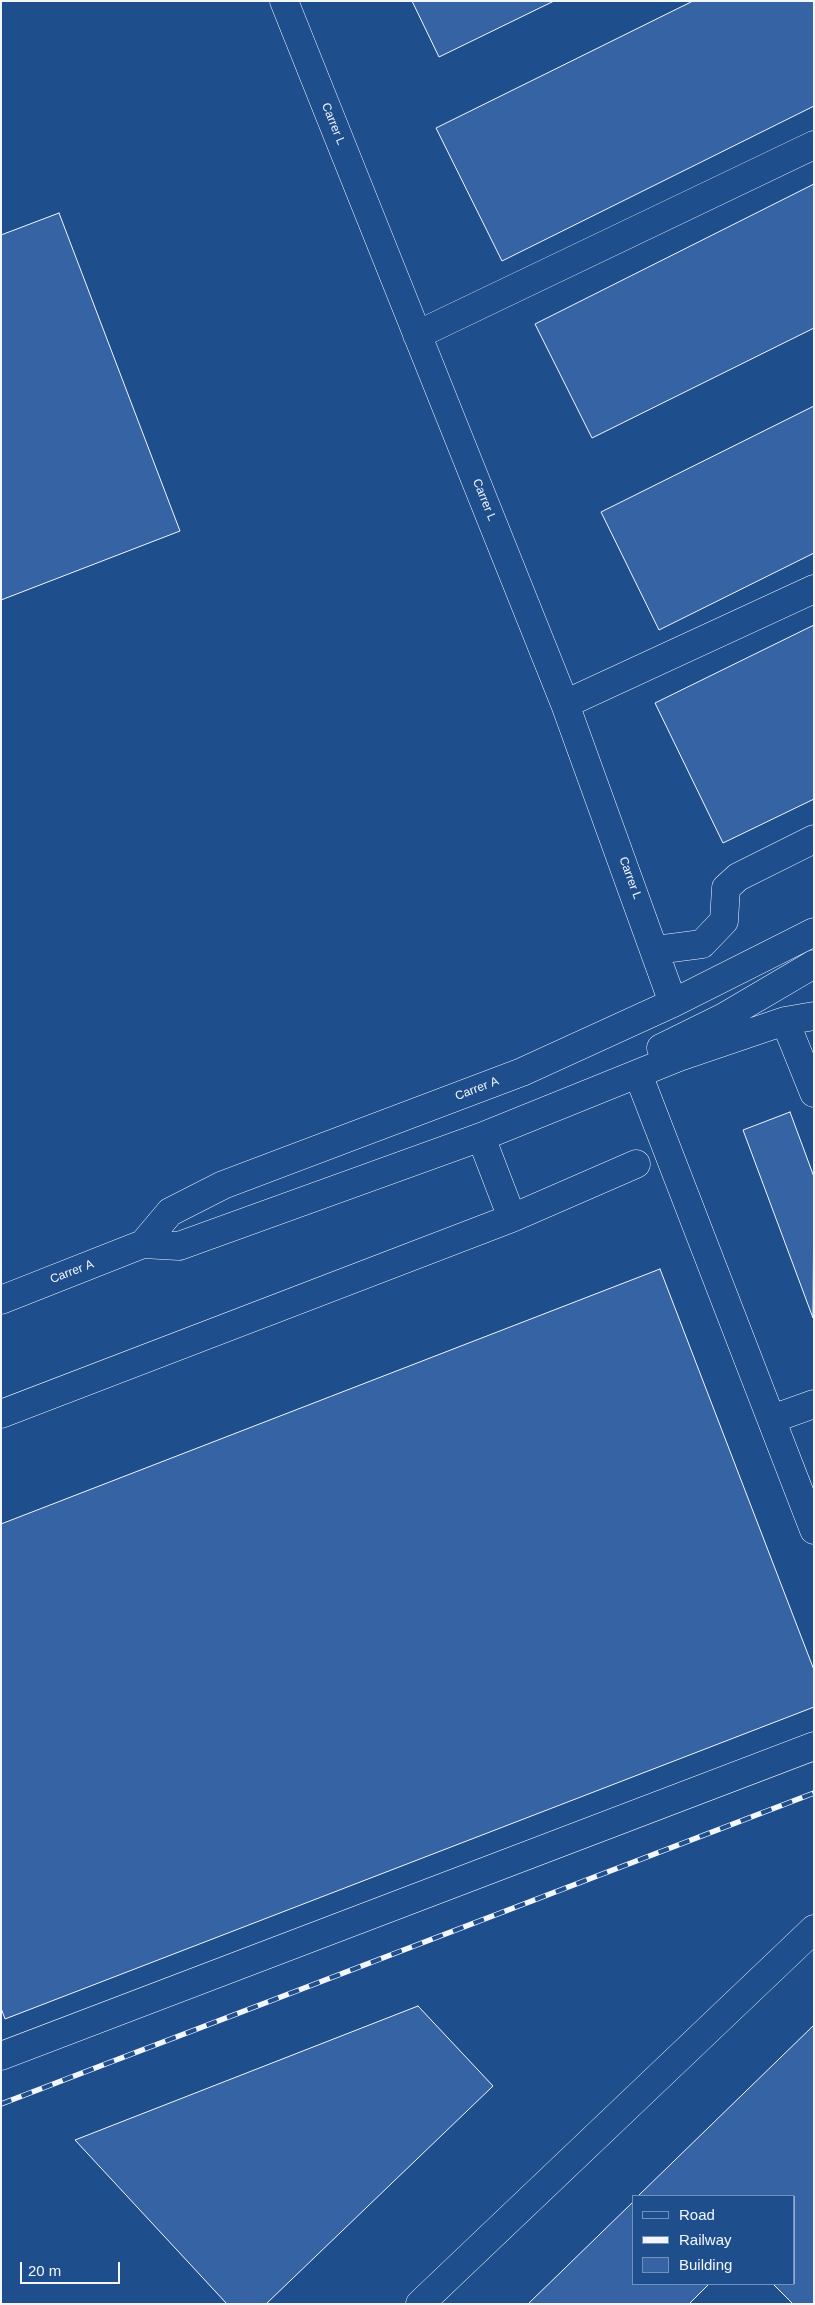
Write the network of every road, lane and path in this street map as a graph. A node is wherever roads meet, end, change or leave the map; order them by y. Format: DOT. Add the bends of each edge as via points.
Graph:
graph roads {
  1 [pos="284,1"];
  2 [pos="814,144"];
  3 [pos="417,335"];
  4 [pos="814,589"];
  5 [pos="565,704"];
  6 [pos="814,839"];
  7 [pos="814,932"];
  8 [pos="656,950"];
  9 [pos="814,964"];
  10 [pos="673,1003"];
  11 [pos="803,1017"];
  12 [pos="638,1074"];
  13 [pos="814,1093"];
  14 [pos="481,1137"];
  15 [pos="636,1164"];
  16 [pos="512,1218"];
  17 [pos="143,1244"];
  18 [pos="1,1300"];
  19 [pos="814,1404"];
  20 [pos="1,1414"];
  21 [pos="772,1420"];
  22 [pos="814,1530"];
  23 [pos="814,1746"];
  24 [pos="814,1929"];
  25 [pos="1,2056"];
  26 [pos="420,2304"];
  1 -- 3 [label="street, Carrer L"];
  2 -- 3 [label="street"];
  3 -- 5 [label="street, Carrer L"];
  4 -- 5 [label="street"];
  5 -- 8 [label="street, Carrer L"];
  6 -- 8 [label="street" via="738,877 726,888 724,921 702,944"];
  7 -- 10 [label="street, Carrer A"];
  8 -- 10 [label="street, Carrer L"];
  9 -- 12 [label="street" via="724,1017 641,1058"];
  10 -- 17 [label="street, Carrer A" via="522,1072 223,1185 170,1212"];
  11 -- 12 [label="street, Carrer A" via="679,1057"];
  11 -- 13 [label="street"];
  12 -- 14 [label="street, Carrer A"];
  12 -- 21 [label="street"];
  14 -- 16 [label="street"];
  14 -- 17 [label="street, Carrer A" via="179,1246"];
  15 -- 16 [label="street"];
  16 -- 20 [label="street"];
  17 -- 18 [label="street, Carrer A"];
  19 -- 21 [label="street"];
  21 -- 22 [label="street"];
  23 -- 25 [label="street"];
  24 -- 26 [label="street"];
}
